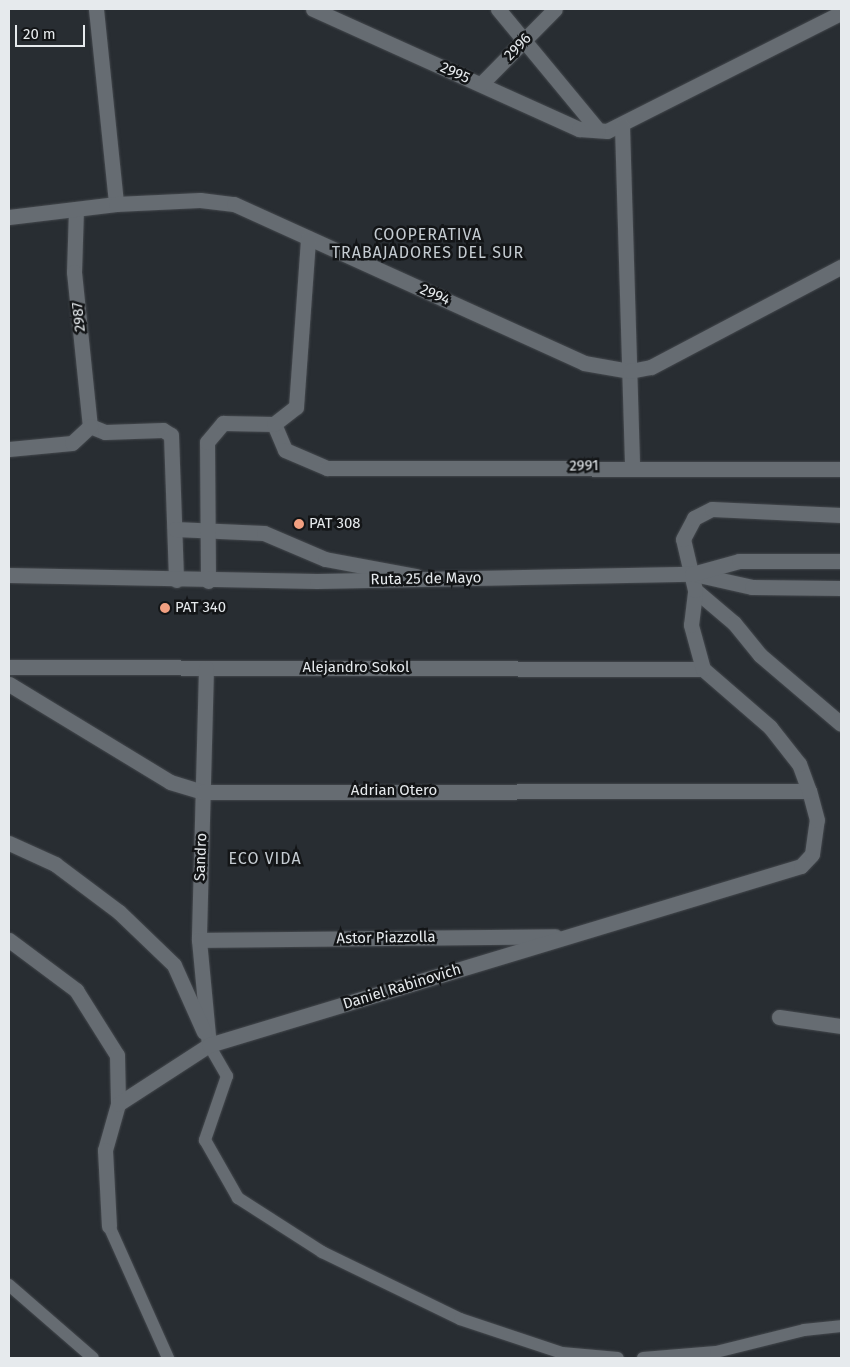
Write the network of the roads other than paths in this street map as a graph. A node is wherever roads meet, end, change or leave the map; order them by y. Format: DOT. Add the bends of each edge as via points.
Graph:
graph roads {
  1 [pos="96,9"];
  2 [pos="313,9"];
  3 [pos="498,9"];
  4 [pos="555,9"];
  5 [pos="841,13"];
  6 [pos="525,39"];
  7 [pos="481,84"];
  8 [pos="622,126"];
  9 [pos="598,130"];
  10 [pos="116,204"];
  11 [pos="76,209"];
  12 [pos="9,217"];
  13 [pos="308,238"];
  14 [pos="841,267"];
  15 [pos="630,371"];
  16 [pos="274,424"];
  17 [pos="90,426"];
  18 [pos="9,449"];
  19 [pos="632,466"];
  20 [pos="841,470"];
  21 [pos="841,516"];
  22 [pos="208,528"];
  23 [pos="175,529"];
  24 [pos="841,561"];
  25 [pos="692,574"];
  26 [pos="9,575"];
  27 [pos="428,579"];
  28 [pos="176,580"];
  29 [pos="208,581"];
  30 [pos="841,588"];
  31 [pos="695,590"];
  32 [pos="9,667"];
  33 [pos="206,668"];
  34 [pos="703,669"];
  35 [pos="9,684"];
  36 [pos="841,724"];
  37 [pos="809,791"];
  38 [pos="203,792"];
  39 [pos="9,843"];
  40 [pos="573,936"];
  41 [pos="9,940"];
  42 [pos="199,940"];
  43 [pos="778,1017"];
  44 [pos="841,1026"];
  45 [pos="209,1045"];
  46 [pos="118,1104"];
  47 [pos="109,1226"];
  48 [pos="9,1285"];
  49 [pos="841,1326"];
  50 [pos="94,1358"];
  51 [pos="168,1358"];
  52 [pos="618,1358"];
  53 [pos="643,1358"];
  1 -- 10 [label="street"];
  2 -- 7 [label="street, 2995"];
  3 -- 6 [label="street"];
  4 -- 6 [label="street, 2996"];
  5 -- 8 [label="street, 2995"];
  6 -- 7 [label="street, 2996"];
  6 -- 9 [label="street"];
  7 -- 9 [label="street, 2995" via="580,130"];
  8 -- 9 [label="street, 2995"];
  8 -- 15 [label="street"];
  10 -- 11 [label="street, 2994"];
  10 -- 13 [label="street, 2994" via="200,200 234,204"];
  11 -- 12 [label="street, 2994"];
  11 -- 17 [label="street, 2987" via="74,272"];
  13 -- 15 [label="street, 2994" via="584,363"];
  13 -- 16 [label="street" via="302,378 296,407"];
  14 -- 15 [label="street, 2994" via="651,367"];
  15 -- 19 [label="street"];
  16 -- 19 [label="street, 2991" via="285,450 327,468"];
  16 -- 22 [label="street" via="223,423 210,437 205,460"];
  17 -- 18 [label="street" via="72,443"];
  17 -- 23 [label="street" via="105,432 152,429 171,435"];
  19 -- 20 [label="street, 2991"];
  21 -- 25 [label="street" via="712,509 694,518 683,538"];
  22 -- 23 [label="street"];
  22 -- 27 [label="street" via="264,533 325,559"];
  22 -- 29 [label="street"];
  23 -- 28 [label="street"];
  24 -- 25 [label="street, Ruta 25 de Mayo" via="739,561"];
  25 -- 27 [label="street, Ruta 25 de Mayo"];
  25 -- 30 [label="street" via="752,587"];
  25 -- 31 [label="street"];
  26 -- 28 [label="street, Ruta 25 de Mayo"];
  27 -- 29 [label="street, Ruta 25 de Mayo"];
  28 -- 29 [label="street, Ruta 25 de Mayo"];
  31 -- 34 [label="street" via="691,625"];
  31 -- 36 [label="street" via="734,624 760,655"];
  32 -- 33 [label="street, Alejandro Sokol"];
  33 -- 34 [label="street, Alejandro Sokol"];
  33 -- 38 [label="street, Sandro"];
  34 -- 37 [label="street" via="770,727 799,764"];
  35 -- 38 [label="street, Adrian Otero" via="170,782"];
  37 -- 38 [label="street, Adrian Otero"];
  37 -- 40 [label="street, Daniel Rabinovich" via="817,820 812,854 801,866"];
  38 -- 42 [label="street, Sandro"];
  39 -- 45 [label="street" via="55,864 91,891 174,965"];
  40 -- 42 [label="street, Astor Piazzolla"];
  40 -- 45 [label="street, Daniel Rabinovich"];
  41 -- 46 [label="street" via="76,990 104,1028 117,1055"];
  42 -- 45 [label="street, Sandro"];
  43 -- 44 [label="street"];
  45 -- 46 [label="street, Daniel Rabinovich"];
  45 -- 52 [label="lane" via="227,1076 204,1140 238,1198 322,1252 460,1319 562,1353"];
  46 -- 47 [label="street" via="105,1150"];
  47 -- 51 [label="lane"];
  48 -- 50 [label="lane"];
  49 -- 53 [label="lane" via="804,1330 716,1352"];
}
